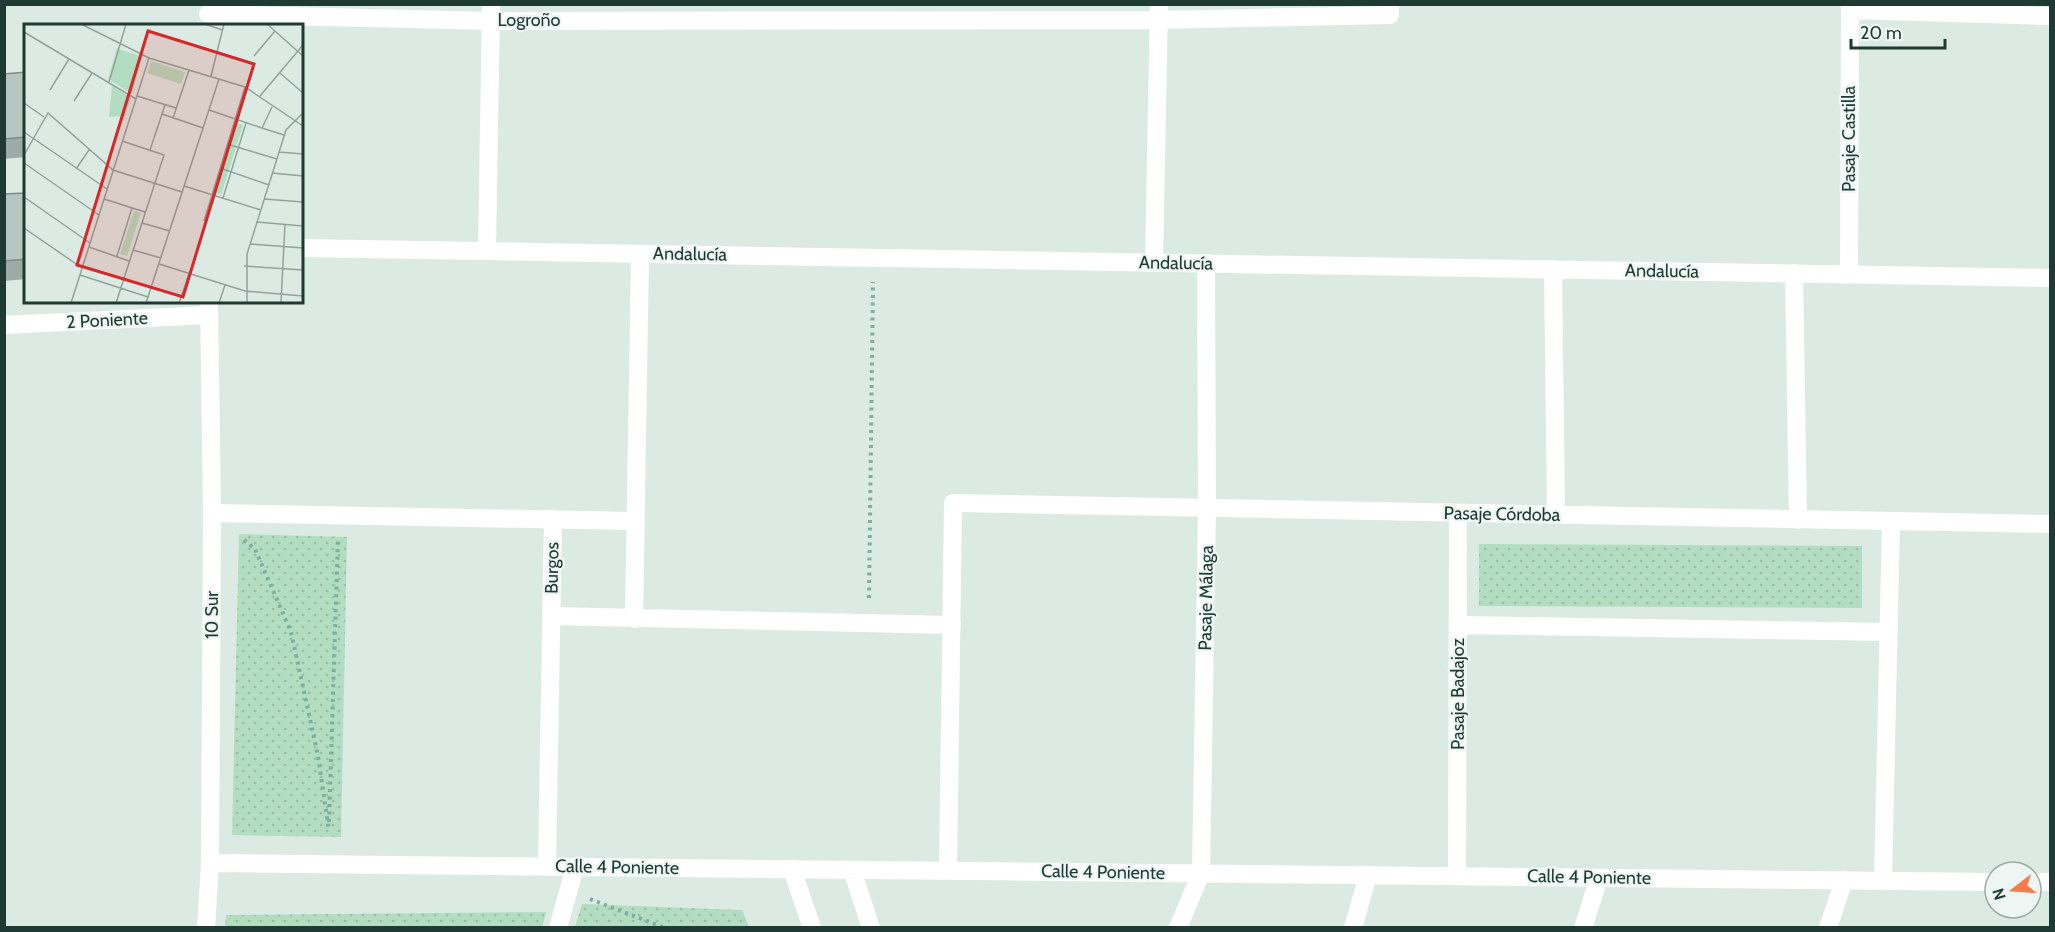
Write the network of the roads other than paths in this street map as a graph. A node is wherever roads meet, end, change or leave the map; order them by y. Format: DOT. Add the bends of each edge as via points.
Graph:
graph roads {
  1 [pos="1850,7"];
  2 [pos="1390,10"];
  3 [pos="710,12"];
  4 [pos="927,12"];
  5 [pos="1159,12"];
  6 [pos="491,13"];
  7 [pos="208,15"];
  8 [pos="2050,16"];
  9 [pos="303,248"];
  10 [pos="487,251"];
  11 [pos="640,254"];
  12 [pos="1154,262"];
  13 [pos="1206,263"];
  14 [pos="1553,269"];
  15 [pos="1794,273"];
  16 [pos="1849,274"];
  17 [pos="2050,278"];
  18 [pos="209,308"];
  19 [pos="4,325"];
  20 [pos="1207,508"];
  21 [pos="212,513"];
  22 [pos="1458,513"];
  23 [pos="1556,515"];
  24 [pos="553,519"];
  25 [pos="1798,519"];
  26 [pos="635,521"];
  27 [pos="1890,521"];
  28 [pos="2050,524"];
  29 [pos="551,616"];
  30 [pos="634,618"];
  31 [pos="952,625"];
  32 [pos="1459,625"];
  33 [pos="1889,632"];
  34 [pos="210,863"];
  35 [pos="547,866"];
  36 [pos="574,867"];
  37 [pos="792,869"];
  38 [pos="852,870"];
  39 [pos="948,871"];
  40 [pos="1201,873"];
  41 [pos="1368,875"];
  42 [pos="1457,876"];
  43 [pos="1599,878"];
  44 [pos="1844,880"];
  45 [pos="1883,880"];
  46 [pos="1983,882"];
  47 [pos="206,927"];
  48 [pos="558,927"];
  49 [pos="812,927"];
  50 [pos="871,927"];
  51 [pos="1178,927"];
  52 [pos="1353,927"];
  53 [pos="1583,927"];
  54 [pos="1828,927"];
  1 -- 8 [label="street"];
  1 -- 16 [label="street, Pasaje Castilla"];
  2 -- 5 [label="street, Logroño"];
  3 -- 4 [label="street, Logroño"];
  3 -- 6 [label="street, Logroño"];
  4 -- 5 [label="street, Logroño"];
  5 -- 12 [label="street"];
  6 -- 7 [label="street, Logroño"];
  6 -- 10 [label="street"];
  9 -- 10 [label="street, Andalucía"];
  10 -- 11 [label="street, Andalucía"];
  11 -- 12 [label="street, Andalucía"];
  11 -- 26 [label="street"];
  12 -- 13 [label="street, Andalucía"];
  13 -- 14 [label="street, Andalucía"];
  13 -- 20 [label="street, Pasaje Málaga"];
  14 -- 15 [label="street, Andalucía"];
  14 -- 23 [label="street"];
  15 -- 16 [label="street, Andalucía"];
  15 -- 25 [label="street"];
  16 -- 17 [label="street, Andalucía"];
  18 -- 19 [label="street, 2 Poniente"];
  18 -- 21 [label="street, 10 Sur"];
  20 -- 22 [label="street, Pasaje Córdoba"];
  20 -- 31 [label="street, Pasaje Córdoba" via="953,503"];
  20 -- 40 [label="street, Pasaje Málaga"];
  21 -- 24 [label="street"];
  21 -- 34 [label="street, 10 Sur"];
  22 -- 23 [label="street, Pasaje Córdoba"];
  22 -- 32 [label="street, Pasaje Badajoz"];
  23 -- 25 [label="street, Pasaje Córdoba"];
  24 -- 26 [label="street"];
  24 -- 29 [label="street, Burgos"];
  25 -- 27 [label="street, Pasaje Córdoba"];
  26 -- 30 [label="street"];
  27 -- 28 [label="street, Pasaje Córdoba"];
  27 -- 33 [label="street"];
  29 -- 30 [label="street"];
  29 -- 35 [label="street, Burgos"];
  30 -- 31 [label="street"];
  31 -- 39 [label="street"];
  32 -- 33 [label="street"];
  32 -- 42 [label="street, Pasaje Badajoz"];
  33 -- 45 [label="street"];
  34 -- 35 [label="street, Calle 4 Poniente"];
  34 -- 47 [label="street, 10 Sur"];
  35 -- 36 [label="street, Calle 4 Poniente"];
  36 -- 37 [label="street, Calle 4 Poniente"];
  36 -- 48 [label="street"];
  37 -- 38 [label="street, Calle 4 Poniente"];
  37 -- 49 [label="street"];
  38 -- 39 [label="street, Calle 4 Poniente"];
  38 -- 50 [label="street"];
  39 -- 40 [label="street, Calle 4 Poniente"];
  40 -- 41 [label="street, Calle 4 Poniente"];
  40 -- 51 [label="street, Pasaje Málaga"];
  41 -- 42 [label="street, Calle 4 Poniente"];
  41 -- 52 [label="street"];
  42 -- 43 [label="street, Calle 4 Poniente"];
  43 -- 44 [label="street, Calle 4 Poniente"];
  43 -- 53 [label="street"];
  44 -- 45 [label="street, Calle 4 Poniente"];
  44 -- 54 [label="street"];
  45 -- 46 [label="street, Calle 4 Poniente"];
}
